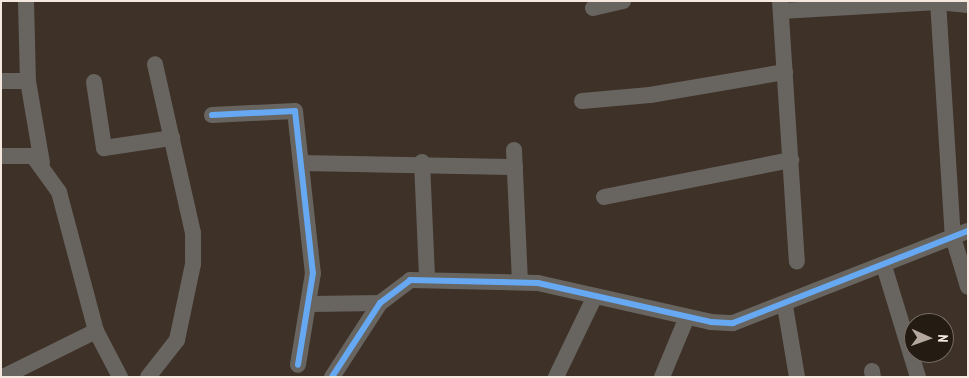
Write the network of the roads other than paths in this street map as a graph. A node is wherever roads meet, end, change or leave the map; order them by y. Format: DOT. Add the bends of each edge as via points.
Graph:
graph roads {
  1 [pos="26,1"];
  2 [pos="623,1"];
  3 [pos="938,2"];
  4 [pos="968,5"];
  5 [pos="780,6"];
  6 [pos="593,8"];
  7 [pos="155,64"];
  8 [pos="785,72"];
  9 [pos="1,81"];
  10 [pos="28,81"];
  11 [pos="94,82"];
  12 [pos="582,101"];
  13 [pos="212,115"];
  14 [pos="172,138"];
  15 [pos="514,150"];
  16 [pos="1,156"];
  17 [pos="791,160"];
  18 [pos="422,162"];
  19 [pos="42,163"];
  20 [pos="301,163"];
  21 [pos="515,167"];
  22 [pos="604,197"];
  23 [pos="960,234"];
  24 [pos="797,261"];
  25 [pos="884,266"];
  26 [pos="427,277"];
  27 [pos="520,282"];
  28 [pos="968,287"];
  29 [pos="595,296"];
  30 [pos="380,303"];
  31 [pos="311,304"];
  32 [pos="785,306"];
  33 [pos="687,317"];
  34 [pos="96,330"];
  35 [pos="298,366"];
  36 [pos="3,377"];
  37 [pos="120,377"];
  38 [pos="148,377"];
  39 [pos="332,377"];
  40 [pos="556,377"];
  41 [pos="662,377"];
  42 [pos="797,377"];
  43 [pos="918,377"];
  1 -- 10 [label="street"];
  2 -- 6 [label="street"];
  3 -- 4 [label="street"];
  3 -- 5 [label="street"];
  3 -- 23 [label="street"];
  5 -- 8 [label="street"];
  7 -- 14 [label="street"];
  8 -- 12 [label="street" via="650,95"];
  8 -- 17 [label="street"];
  9 -- 10 [label="street"];
  10 -- 19 [label="street"];
  11 -- 14 [label="street" via="104,148"];
  13 -- 20 [label="street" via="295,111"];
  14 -- 38 [label="street" via="193,233 193,264 177,340"];
  15 -- 21 [label="street"];
  16 -- 19 [label="street" via="33,156"];
  17 -- 22 [label="street"];
  17 -- 24 [label="street"];
  18 -- 20 [label="street"];
  18 -- 21 [label="street"];
  18 -- 26 [label="street"];
  19 -- 34 [label="street" via="59,192"];
  20 -- 31 [label="street" via="313,273"];
  21 -- 27 [label="street"];
  23 -- 25 [label="street"];
  23 -- 28 [label="street"];
  25 -- 32 [label="street"];
  25 -- 43 [label="street"];
  26 -- 27 [label="street"];
  26 -- 30 [label="street" via="410,280"];
  27 -- 29 [label="street"];
  29 -- 33 [label="street"];
  29 -- 40 [label="street"];
  30 -- 31 [label="street"];
  30 -- 39 [label="street"];
  31 -- 35 [label="street"];
  32 -- 33 [label="street" via="733,323"];
  32 -- 42 [label="street"];
  33 -- 41 [label="street"];
  34 -- 36 [label="street"];
  34 -- 37 [label="street"];
}
